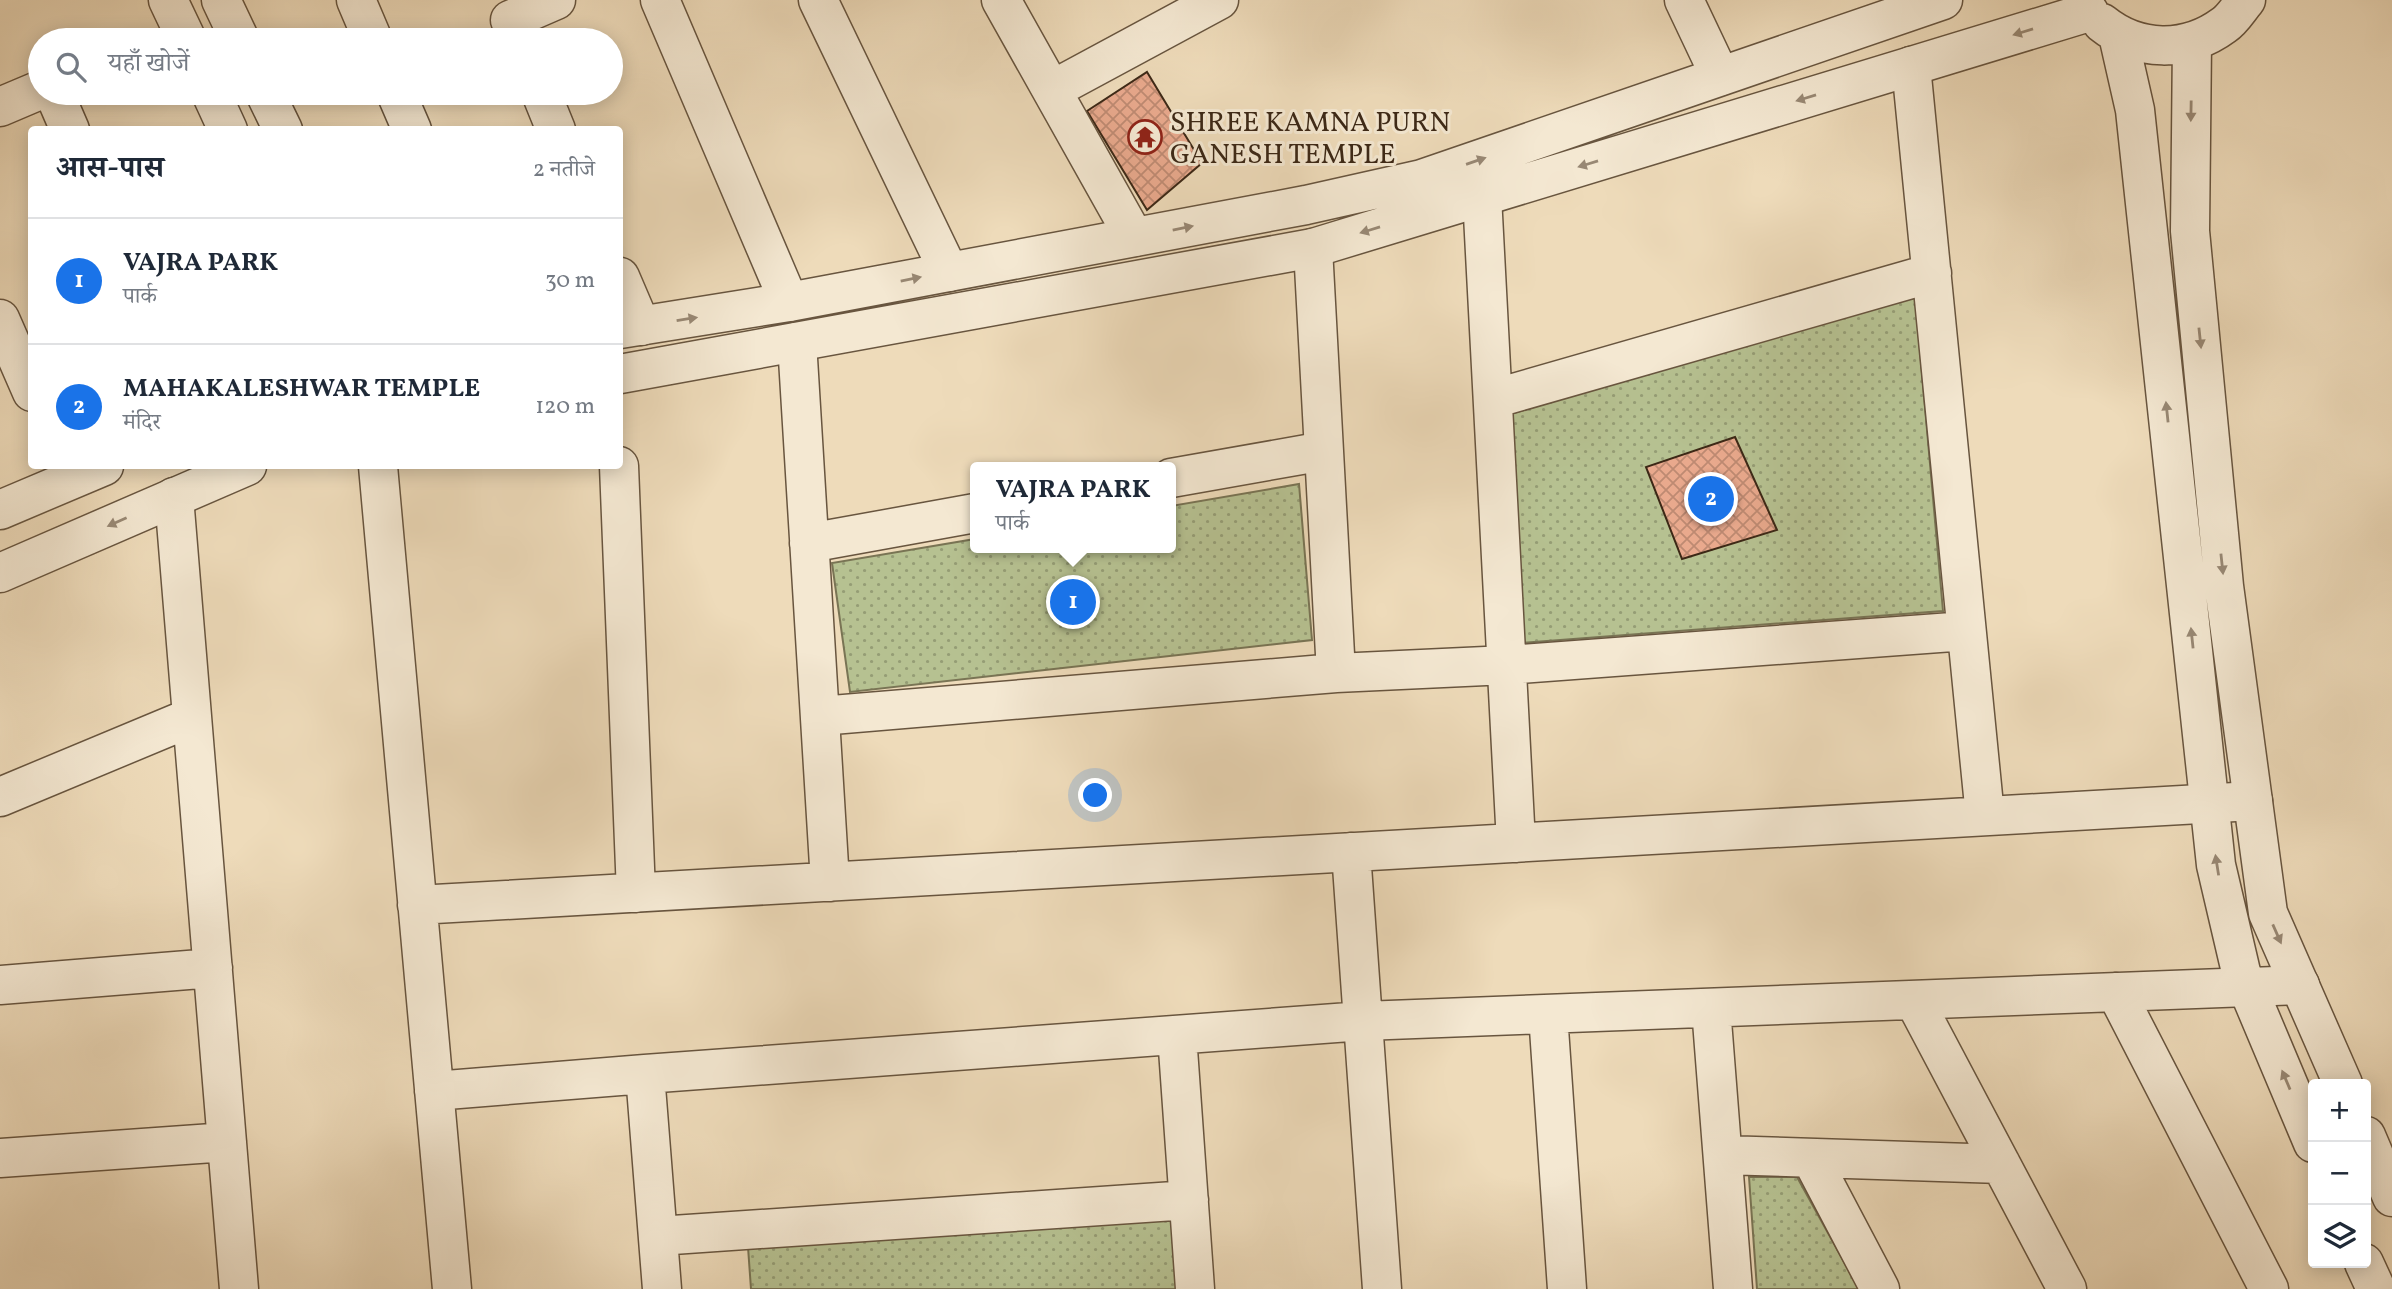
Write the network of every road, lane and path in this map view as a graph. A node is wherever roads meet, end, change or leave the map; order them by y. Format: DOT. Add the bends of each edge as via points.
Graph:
graph roads {
  1 [pos="356,0"];
  2 [pos="556,0"];
  3 [pos="660,0"];
  4 [pos="818,0"];
  5 [pos="1001,0"];
  6 [pos="1219,0"];
  7 [pos="1684,0"];
  8 [pos="1943,0"];
  9 [pos="2246,0"];
  10 [pos="225,1"];
  11 [pos="2085,6"];
  12 [pos="1169,12"];
  13 [pos="235,28"];
  14 [pos="368,28"];
  15 [pos="513,28"];
  16 [pos="2118,35"];
  17 [pos="2192,42"];
  18 [pos="1912,65"];
  19 [pos="1720,76"];
  20 [pos="1052,90"];
  21 [pos="28,95"];
  22 [pos="59,105"];
  23 [pos="217,105"];
  24 [pos="271,105"];
  25 [pos="401,105"];
  26 [pos="546,105"];
  27 [pos="0,107"];
  28 [pos="68,126"];
  29 [pos="227,126"];
  30 [pos="281,126"];
  31 [pos="410,126"];
  32 [pos="554,126"];
  33 [pos="1482,196"];
  34 [pos="1134,237"];
  35 [pos="1313,248"];
  36 [pos="949,272"];
  37 [pos="1931,273"];
  38 [pos="623,292"];
  39 [pos="789,302"];
  40 [pos="0,319"];
  41 [pos="630,328"];
  42 [pos="797,342"];
  43 [pos="623,373"];
  44 [pos="28,383"];
  45 [pos="1493,399"];
  46 [pos="1324,450"];
  47 [pos="88,469"];
  48 [pos="240,469"];
  49 [pos="378,469"];
  50 [pos="619,469"];
  51 [pos="66,473"];
  52 [pos="1176,477"];
  53 [pos="174,497"];
  54 [pos="0,510"];
  55 [pos="970,514"];
  56 [pos="809,543"];
  57 [pos="0,573"];
  58 [pos="1966,631"];
  59 [pos="1507,664"];
  60 [pos="1336,673"];
  61 [pos="820,716"];
  62 [pos="192,717"];
  63 [pos="0,797"];
  64 [pos="2253,801"];
  65 [pos="2210,803"];
  66 [pos="1985,816"];
  67 [pos="1516,843"];
  68 [pos="1351,852"];
  69 [pos="830,882"];
  70 [pos="636,893"];
  71 [pos="417,905"];
  72 [pos="213,968"];
  73 [pos="0,985"];
  74 [pos="2300,985"];
  75 [pos="2247,987"];
  76 [pos="2116,992"];
  77 [pos="1914,1000"];
  78 [pos="1711,1008"];
  79 [pos="1548,1014"];
  80 [pos="1363,1021"];
  81 [pos="1177,1035"];
  82 [pos="645,1073"];
  83 [pos="2341,1079"];
  84 [pos="433,1091"];
  85 [pos="227,1142"];
  86 [pos="2313,1142"];
  87 [pos="2369,1142"];
  88 [pos="1723,1155"];
  89 [pos="0,1158"];
  90 [pos="1811,1158"];
  91 [pos="2001,1164"];
  92 [pos="2392,1197"];
  93 [pos="1189,1199"];
  94 [pos="658,1236"];
  95 [pos="2366,1268"];
  96 [pos="239,1289"];
  97 [pos="452,1289"];
  98 [pos="662,1289"];
  99 [pos="1195,1289"];
  100 [pos="1382,1289"];
  101 [pos="1567,1289"];
  102 [pos="1733,1289"];
  103 [pos="1880,1289"];
  104 [pos="2067,1289"];
  105 [pos="2269,1289"];
  106 [pos="2376,1289"];
  1 -- 14 [label="street"];
  2 -- 15 [label="street" via="510,20"];
  3 -- 39 [label="street"];
  4 -- 36 [label="street"];
  5 -- 20 [label="street"];
  6 -- 12 [label="street"];
  7 -- 19 [label="street"];
  8 -- 19 [label="street"];
  9 -- 17 [label="street" via="2226,24"];
  10 -- 13 [label="street"];
  11 -- 16 [label="street"];
  11 -- 18 [label="street, one-way"];
  12 -- 20 [label="street"];
  16 -- 17 [label="street" via="2154,46"];
  65 -- 16 [label="street, one-way" via="2135,110"];
  17 -- 64 [label="street, one-way" via="2190,231 2224,586"];
  18 -- 33 [label="street, one-way"];
  18 -- 37 [label="street"];
  34 -- 19 [label="street, one-way" via="1422,179"];
  20 -- 34 [label="street"];
  21 -- 27 [label="street"];
  22 -- 28 [label="street"];
  23 -- 29 [label="street"];
  24 -- 30 [label="street"];
  25 -- 31 [label="street"];
  26 -- 32 [label="street"];
  33 -- 35 [label="street, one-way"];
  33 -- 45 [label="street"];
  34 -- 36 [label="street"];
  35 -- 42 [label="street"];
  35 -- 46 [label="street"];
  39 -- 36 [label="street, one-way"];
  37 -- 45 [label="street"];
  37 -- 58 [label="street"];
  38 -- 41 [label="street"];
  41 -- 39 [label="street, one-way"];
  40 -- 44 [label="street"];
  42 -- 43 [label="street"];
  42 -- 56 [label="street"];
  45 -- 59 [label="street"];
  46 -- 52 [label="street"];
  46 -- 60 [label="street"];
  47 -- 51 [label="street"];
  48 -- 53 [label="street"];
  49 -- 71 [label="street"];
  50 -- 70 [label="street"];
  51 -- 54 [label="street"];
  53 -- 57 [label="street, one-way"];
  53 -- 62 [label="street"];
  55 -- 56 [label="street"];
  56 -- 61 [label="street"];
  58 -- 59 [label="street"];
  58 -- 66 [label="street"];
  59 -- 60 [label="street"];
  59 -- 67 [label="street"];
  60 -- 61 [label="street"];
  61 -- 69 [label="street"];
  62 -- 63 [label="street"];
  62 -- 72 [label="street"];
  64 -- 65 [label="street"];
  64 -- 74 [label="street, one-way" via="2269,913"];
  65 -- 66 [label="street"];
  75 -- 65 [label="street, one-way" via="2216,865"];
  66 -- 67 [label="street"];
  67 -- 68 [label="street"];
  68 -- 69 [label="street"];
  68 -- 80 [label="street"];
  69 -- 70 [label="street"];
  70 -- 71 [label="street"];
  71 -- 84 [label="street"];
  72 -- 73 [label="street"];
  72 -- 85 [label="street"];
  74 -- 75 [label="street"];
  74 -- 83 [label="street"];
  75 -- 76 [label="street"];
  86 -- 75 [label="street, one-way"];
  76 -- 77 [label="street"];
  76 -- 105 [label="street"];
  77 -- 78 [label="street"];
  77 -- 91 [label="street"];
  78 -- 79 [label="street"];
  78 -- 88 [label="street"];
  79 -- 80 [label="street"];
  79 -- 101 [label="street"];
  80 -- 81 [label="street"];
  80 -- 100 [label="street"];
  81 -- 82 [label="street"];
  81 -- 93 [label="street"];
  82 -- 84 [label="street"];
  82 -- 94 [label="street"];
  84 -- 97 [label="street"];
  85 -- 89 [label="street"];
  85 -- 96 [label="street"];
  87 -- 92 [label="street"];
  88 -- 90 [label="street"];
  88 -- 102 [label="street"];
  90 -- 91 [label="street"];
  90 -- 103 [label="street"];
  91 -- 104 [label="street"];
  93 -- 94 [label="street"];
  93 -- 99 [label="street"];
  94 -- 98 [label="street"];
  95 -- 106 [label="street"];
}
